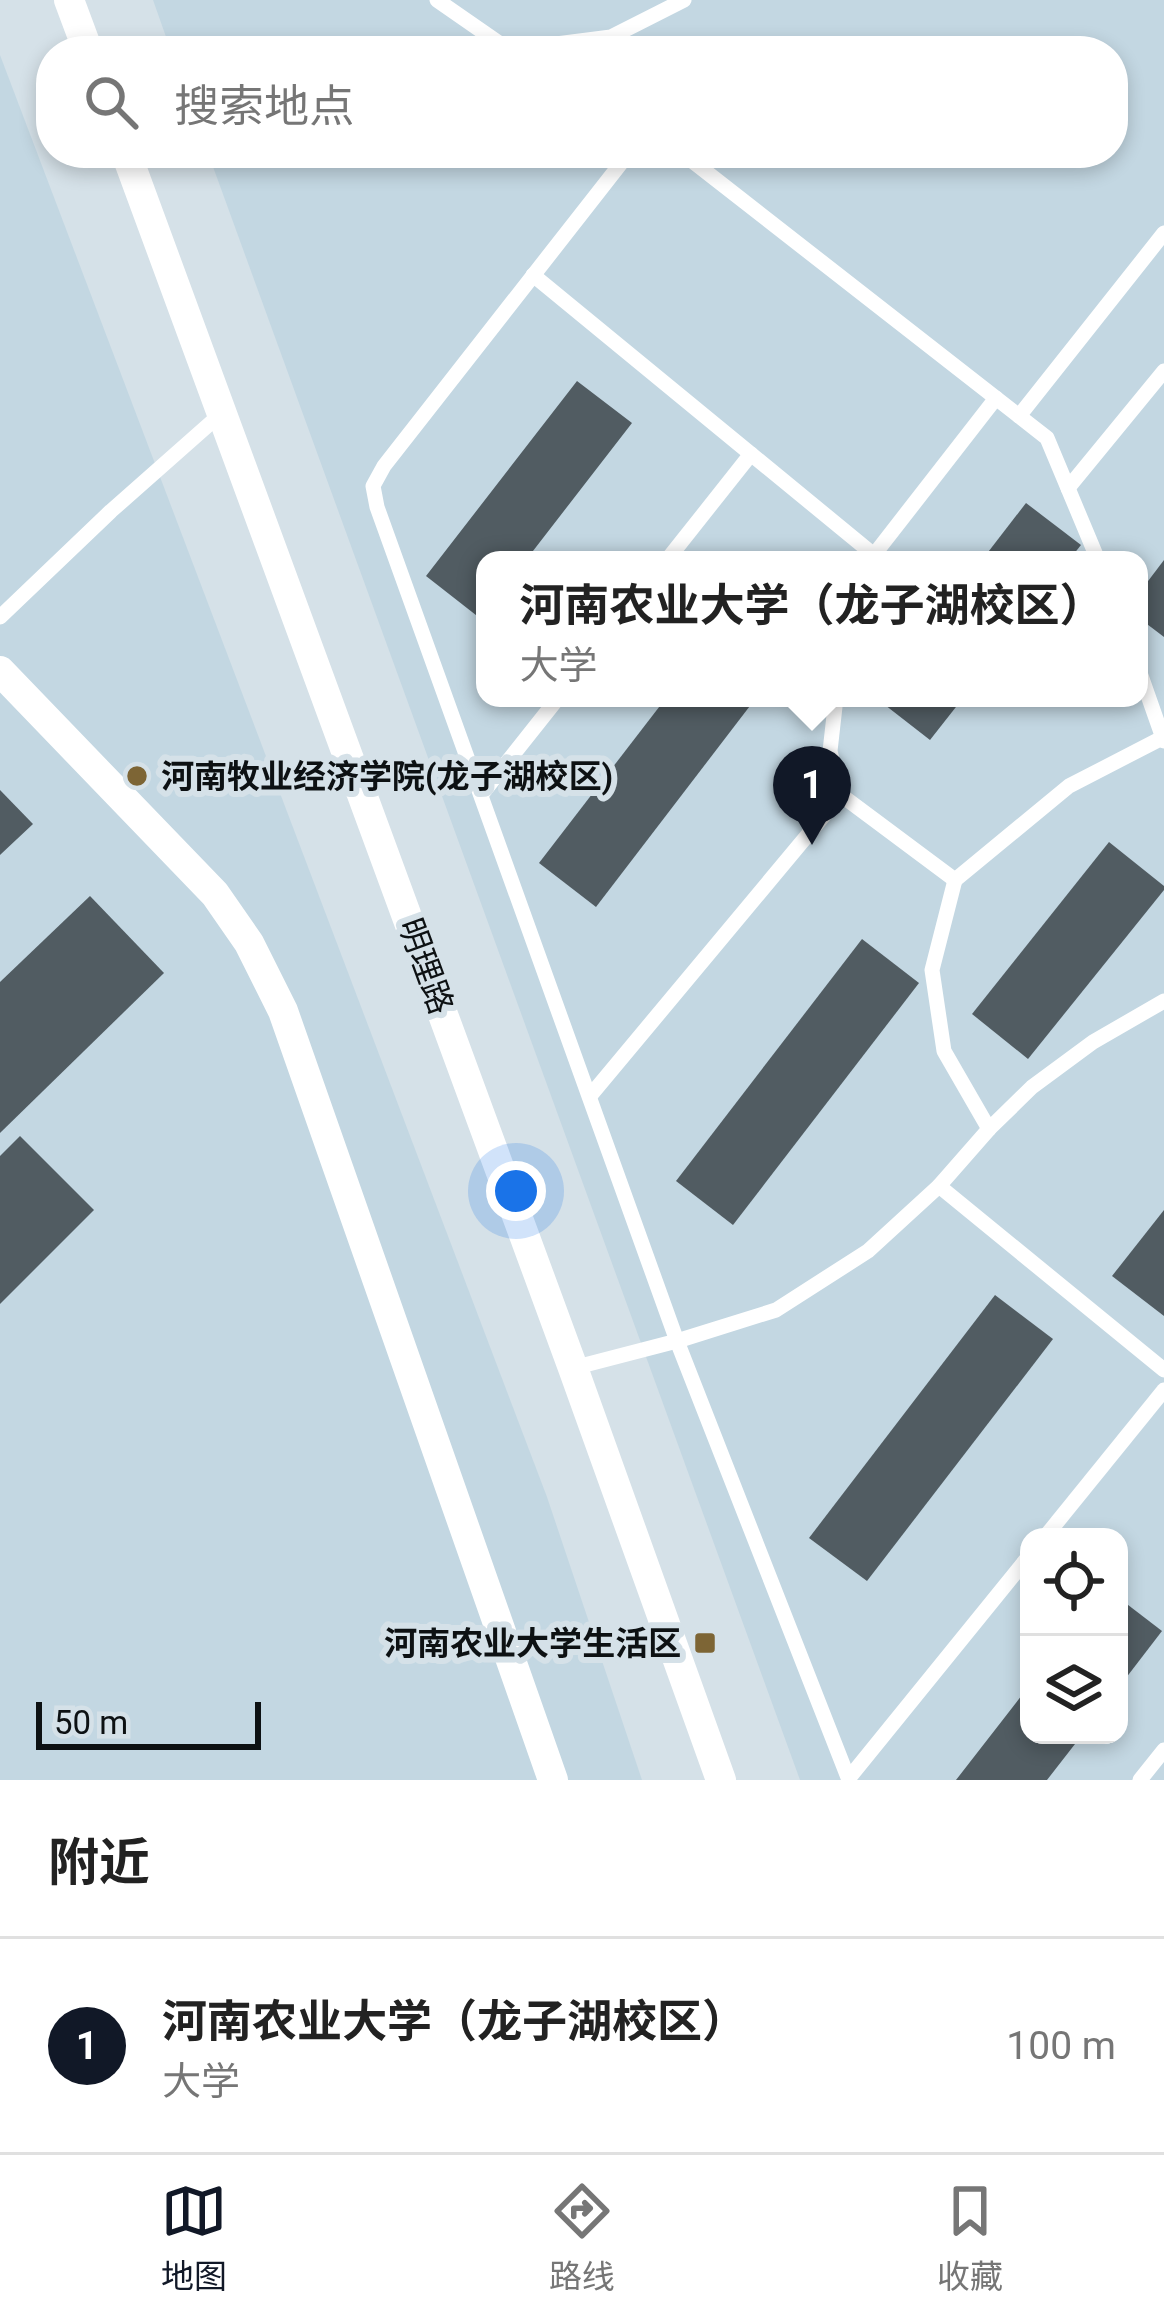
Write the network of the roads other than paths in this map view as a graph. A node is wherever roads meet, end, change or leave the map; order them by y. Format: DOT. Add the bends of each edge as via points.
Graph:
graph roads {
  1 [pos="69,0"];
  2 [pos="437,0"];
  3 [pos="685,0"];
  4 [pos="82,36"];
  5 [pos="488,36"];
  6 [pos="613,36"];
  7 [pos="133,168"];
  8 [pos="617,168"];
  9 [pos="701,168"];
  10 [pos="1164,232"];
  11 [pos="533,275"];
  12 [pos="1164,371"];
  13 [pos="996,398"];
  14 [pos="224,412"];
  15 [pos="1019,416"];
  16 [pos="751,454"];
  17 [pos="1068,488"];
  18 [pos="674,551"];
  19 [pos="864,551"];
  20 [pos="877,551"];
  21 [pos="1094,551"];
  22 [pos="0,617"];
  23 [pos="0,671"];
  24 [pos="1148,695"];
  25 [pos="551,707"];
  26 [pos="835,707"];
  27 [pos="1164,739"];
  28 [pos="481,795"];
  29 [pos="841,795"];
  30 [pos="955,880"];
  31 [pos="1164,1000"];
  32 [pos="590,1096"];
  33 [pos="988,1130"];
  34 [pos="939,1186"];
  35 [pos="677,1341"];
  36 [pos="573,1368"];
  37 [pos="1164,1370"];
  38 [pos="1164,1390"];
  39 [pos="1052,1528"];
  40 [pos="1020,1567"];
  41 [pos="1164,1750"];
  42 [pos="849,1779"];
  43 [pos="553,1780"];
  44 [pos="721,1780"];
  45 [pos="1140,1780"];
  1 -- 4 [label="street"];
  2 -- 5 [label="lane"];
  3 -- 6 [label="lane"];
  7 -- 14 [label="street, 明理路"];
  8 -- 11 [label="lane"];
  9 -- 13 [label="lane"];
  10 -- 15 [label="lane"];
  11 -- 16 [label="lane"];
  11 -- 28 [label="lane" via="373,486"];
  12 -- 17 [label="lane"];
  13 -- 15 [label="lane"];
  13 -- 20 [label="lane"];
  14 -- 22 [label="lane"];
  14 -- 36 [label="street, 明理路"];
  15 -- 17 [label="lane" via="1047,438"];
  16 -- 18 [label="lane"];
  16 -- 19 [label="lane"];
  17 -- 21 [label="lane"];
  23 -- 43 [label="street" via="215,894 250,943 283,1010"];
  24 -- 27 [label="lane"];
  25 -- 28 [label="lane"];
  26 -- 29 [label="lane" via="830,752"];
  27 -- 30 [label="lane" via="1069,786"];
  28 -- 32 [label="lane"];
  29 -- 30 [label="lane"];
  29 -- 32 [label="lane"];
  30 -- 33 [label="lane" via="932,970 944,1051"];
  31 -- 33 [label="lane" via="1063,1064"];
  32 -- 35 [label="lane"];
  33 -- 34 [label="lane"];
  34 -- 35 [label="lane" via="868,1251 776,1310"];
  34 -- 37 [label="lane"];
  35 -- 36 [label="lane"];
  35 -- 42 [label="lane"];
  36 -- 44 [label="street, 明理路"];
  38 -- 39 [label="lane"];
  40 -- 42 [label="lane"];
  41 -- 45 [label="lane"];
}
